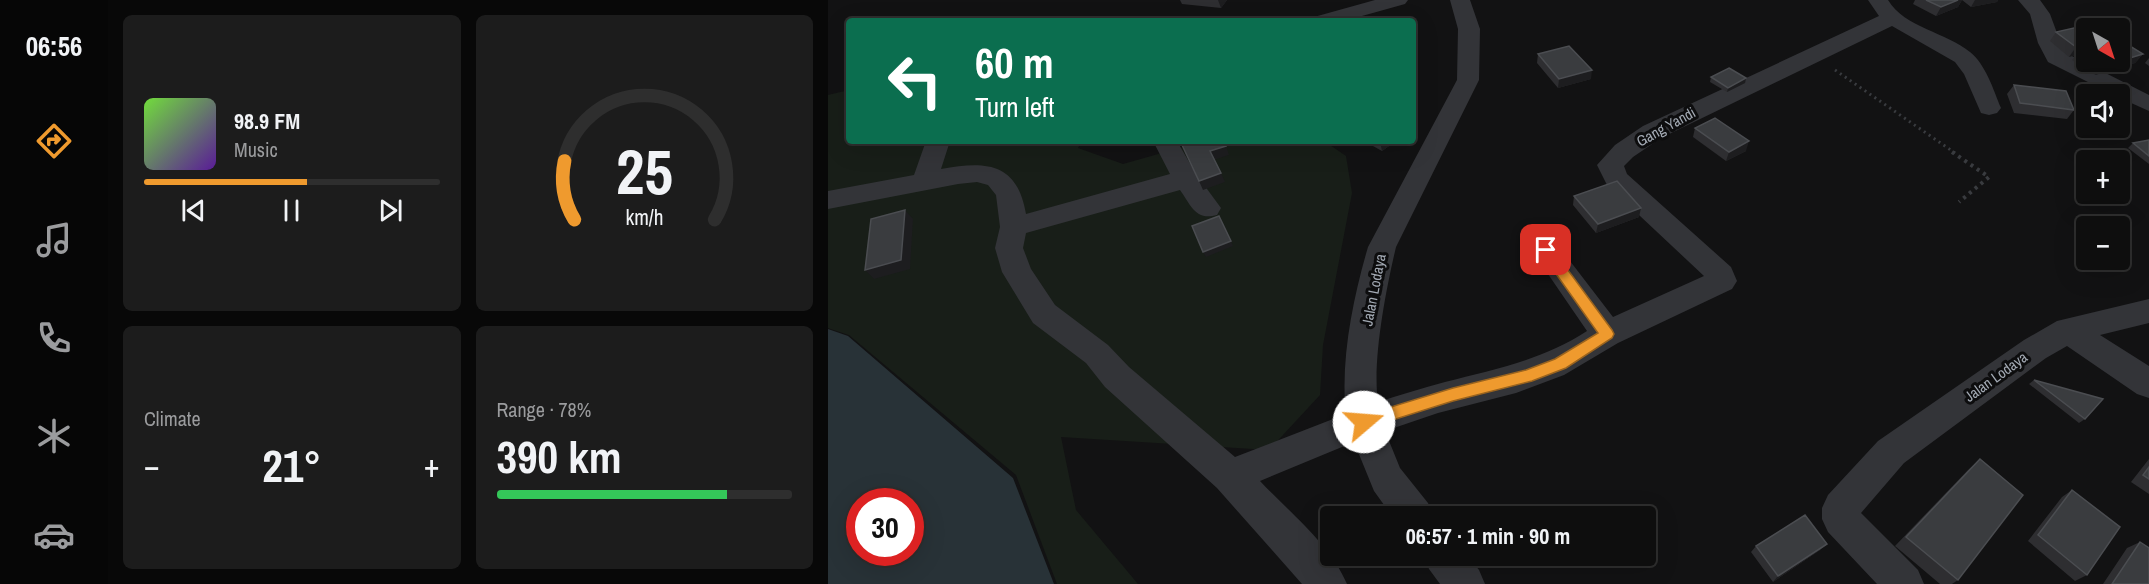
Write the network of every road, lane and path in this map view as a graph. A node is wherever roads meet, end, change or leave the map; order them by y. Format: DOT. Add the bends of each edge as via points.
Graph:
graph roads {
  1 [pos="1398,0"];
  2 [pos="1460,0"];
  3 [pos="2028,0"];
  4 [pos="1885,9"];
  5 [pos="1332,18"];
  6 [pos="1815,56"];
  7 [pos="2139,99"];
  8 [pos="1989,108"];
  9 [pos="937,144"];
  10 [pos="1167,144"];
  11 [pos="1186,179"];
  12 [pos="924,182"];
  13 [pos="828,200"];
  14 [pos="1959,202"];
  15 [pos="1207,208"];
  16 [pos="1014,227"];
  17 [pos="1546,250"];
  18 [pos="2149,311"];
  19 [pos="2068,330"];
  20 [pos="1607,334"];
  21 [pos="2149,384"];
  22 [pos="1364,422"];
  23 [pos="1230,476"];
  24 [pos="1407,506"];
  25 [pos="1451,566"];
  26 [pos="1327,584"];
  27 [pos="1465,584"];
  28 [pos="1904,584"];
  1 -- 5 [label="street"];
  2 -- 22 [label="street, Jalan Lodaya" via="1470,29 1468,80 1382,247 1359,383"];
  3 -- 7 [label="street" via="2046,22 2050,49 2056,57"];
  4 -- 6 [label="street, Gang Yandi"];
  4 -- 8 [label="street" via="1964,58"];
  6 -- 14 [label="path" via="1989,177"];
  6 -- 20 [label="street, Gang Yandi" via="1652,132 1610,165 1616,179 1722,281"];
  9 -- 12 [label="street"];
  10 -- 11 [label="street"];
  11 -- 15 [label="street"];
  11 -- 16 [label="street"];
  12 -- 13 [label="street"];
  12 -- 16 [label="street" via="958,174 978,173 997,178 1009,193"];
  16 -- 23 [label="street" via="1009,248 1017,272 1044,314 1097,354 1117,378"];
  17 -- 20 [label="street"];
  18 -- 19 [label="street, Jalan Lodaya"];
  19 -- 21 [label="street"];
  19 -- 28 [label="street, Jalan Lodaya" via="2034,349 1891,452 1841,508 1841,519"];
  20 -- 22 [label="street" via="1560,364 1527,376"];
  22 -- 23 [label="street"];
  22 -- 24 [label="street, Jalan Lodaya" via="1387,479"];
  23 -- 26 [label="street"];
  25 -- 27 [label="street"];
}
